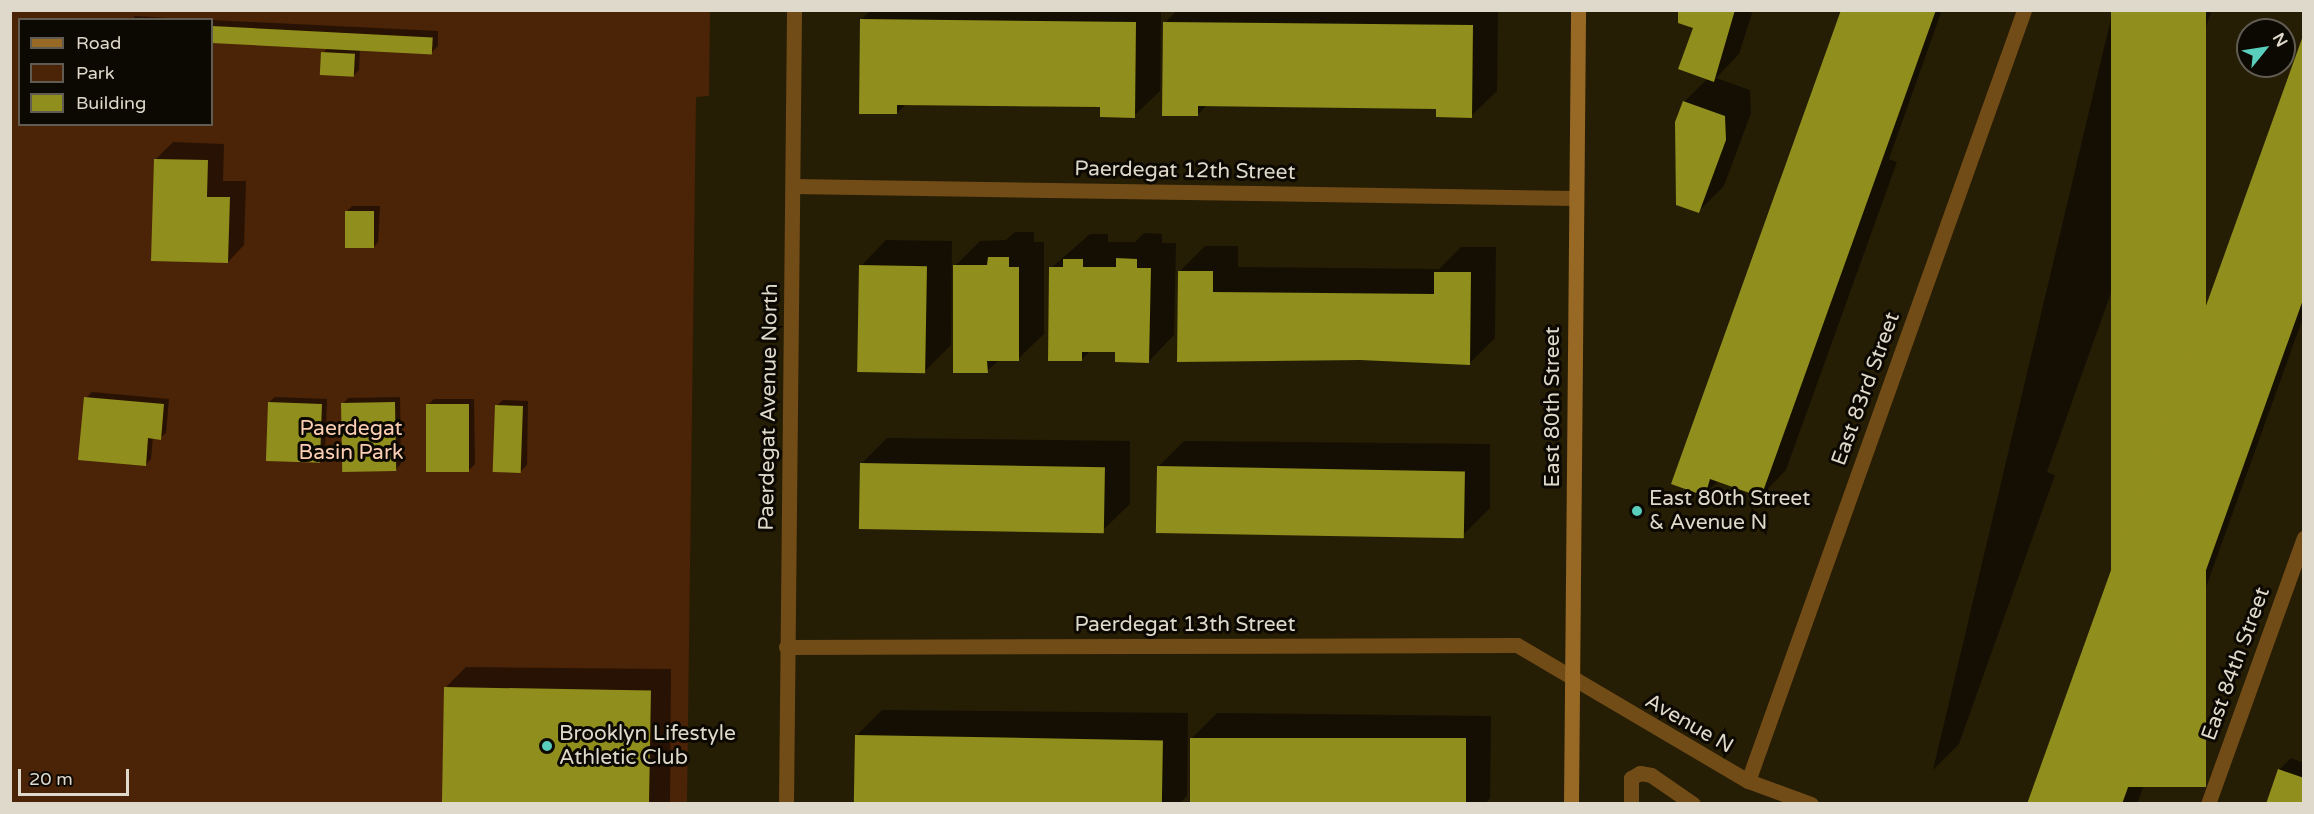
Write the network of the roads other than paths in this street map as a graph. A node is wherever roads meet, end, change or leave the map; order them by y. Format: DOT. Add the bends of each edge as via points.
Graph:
graph roads {
  1 [pos="794,10"];
  2 [pos="1578,10"];
  3 [pos="2024,10"];
  4 [pos="793,186"];
  5 [pos="1576,198"];
  6 [pos="2304,538"];
  7 [pos="786,647"];
  8 [pos="1572,681"];
  9 [pos="1748,781"];
  10 [pos="1789,795"];
  11 [pos="786,804"];
  12 [pos="1571,804"];
  13 [pos="1631,804"];
  14 [pos="1693,804"];
  15 [pos="1770,804"];
  16 [pos="1811,804"];
  17 [pos="2208,804"];
  1 -- 4 [label="street, Paerdegat Avenue North"];
  2 -- 5 [label="street, East 80th Street"];
  3 -- 9 [label="street, East 83rd Street"];
  4 -- 5 [label="street, Paerdegat 12th Street"];
  4 -- 7 [label="street, Paerdegat Avenue North"];
  5 -- 8 [label="street, East 80th Street"];
  6 -- 17 [label="street, East 84th Street"];
  7 -- 8 [label="street, Paerdegat 13th Street" via="1516,645"];
  7 -- 11 [label="street, Paerdegat Avenue North"];
  8 -- 9 [label="street, Avenue N"];
  8 -- 12 [label="street, East 80th Street"];
  9 -- 10 [label="street, Avenue N"];
  10 -- 15 [label="street"];
  10 -- 16 [label="street, Avenue N"];
  13 -- 14 [label="street" via="1631,778 1640,773 1651,775"];
}
